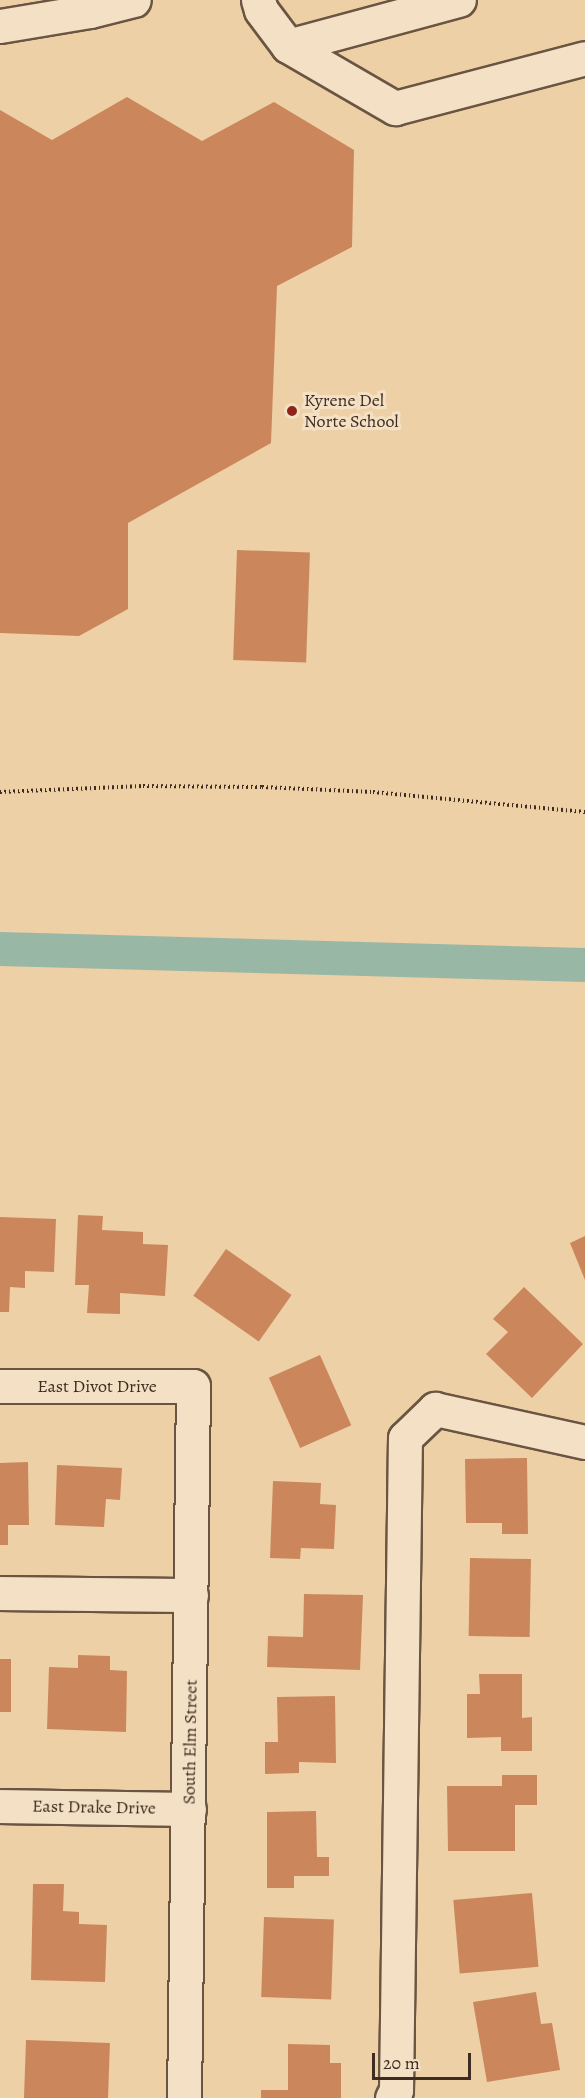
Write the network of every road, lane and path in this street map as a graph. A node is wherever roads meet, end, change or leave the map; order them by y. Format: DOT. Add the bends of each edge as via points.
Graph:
graph roads {
  1 [pos="134,0"];
  2 [pos="258,0"];
  3 [pos="459,0"];
  4 [pos="0,26"];
  5 [pos="288,46"];
  6 [pos="585,58"];
  7 [pos="0,792"];
  8 [pos="585,812"];
  9 [pos="0,1386"];
  10 [pos="193,1386"];
  11 [pos="585,1442"];
  12 [pos="0,1593"];
  13 [pos="191,1595"];
  14 [pos="0,1806"];
  15 [pos="189,1809"];
  16 [pos="184,2098"];
  17 [pos="392,2098"];
  1 -- 4 [label="street"];
  2 -- 5 [label="street"];
  3 -- 5 [label="street"];
  5 -- 6 [label="street" via="395,108"];
  7 -- 8 [label="path" via="143,786 262,787 373,792"];
  9 -- 10 [label="street, East Divot Drive"];
  10 -- 13 [label="street, South Elm Street"];
  11 -- 17 [label="street" via="435,1409 405,1438 396,2091"];
  12 -- 13 [label="street"];
  13 -- 15 [label="street, South Elm Street"];
  14 -- 15 [label="street, East Drake Drive"];
  15 -- 16 [label="street, South Elm Street"];
}
